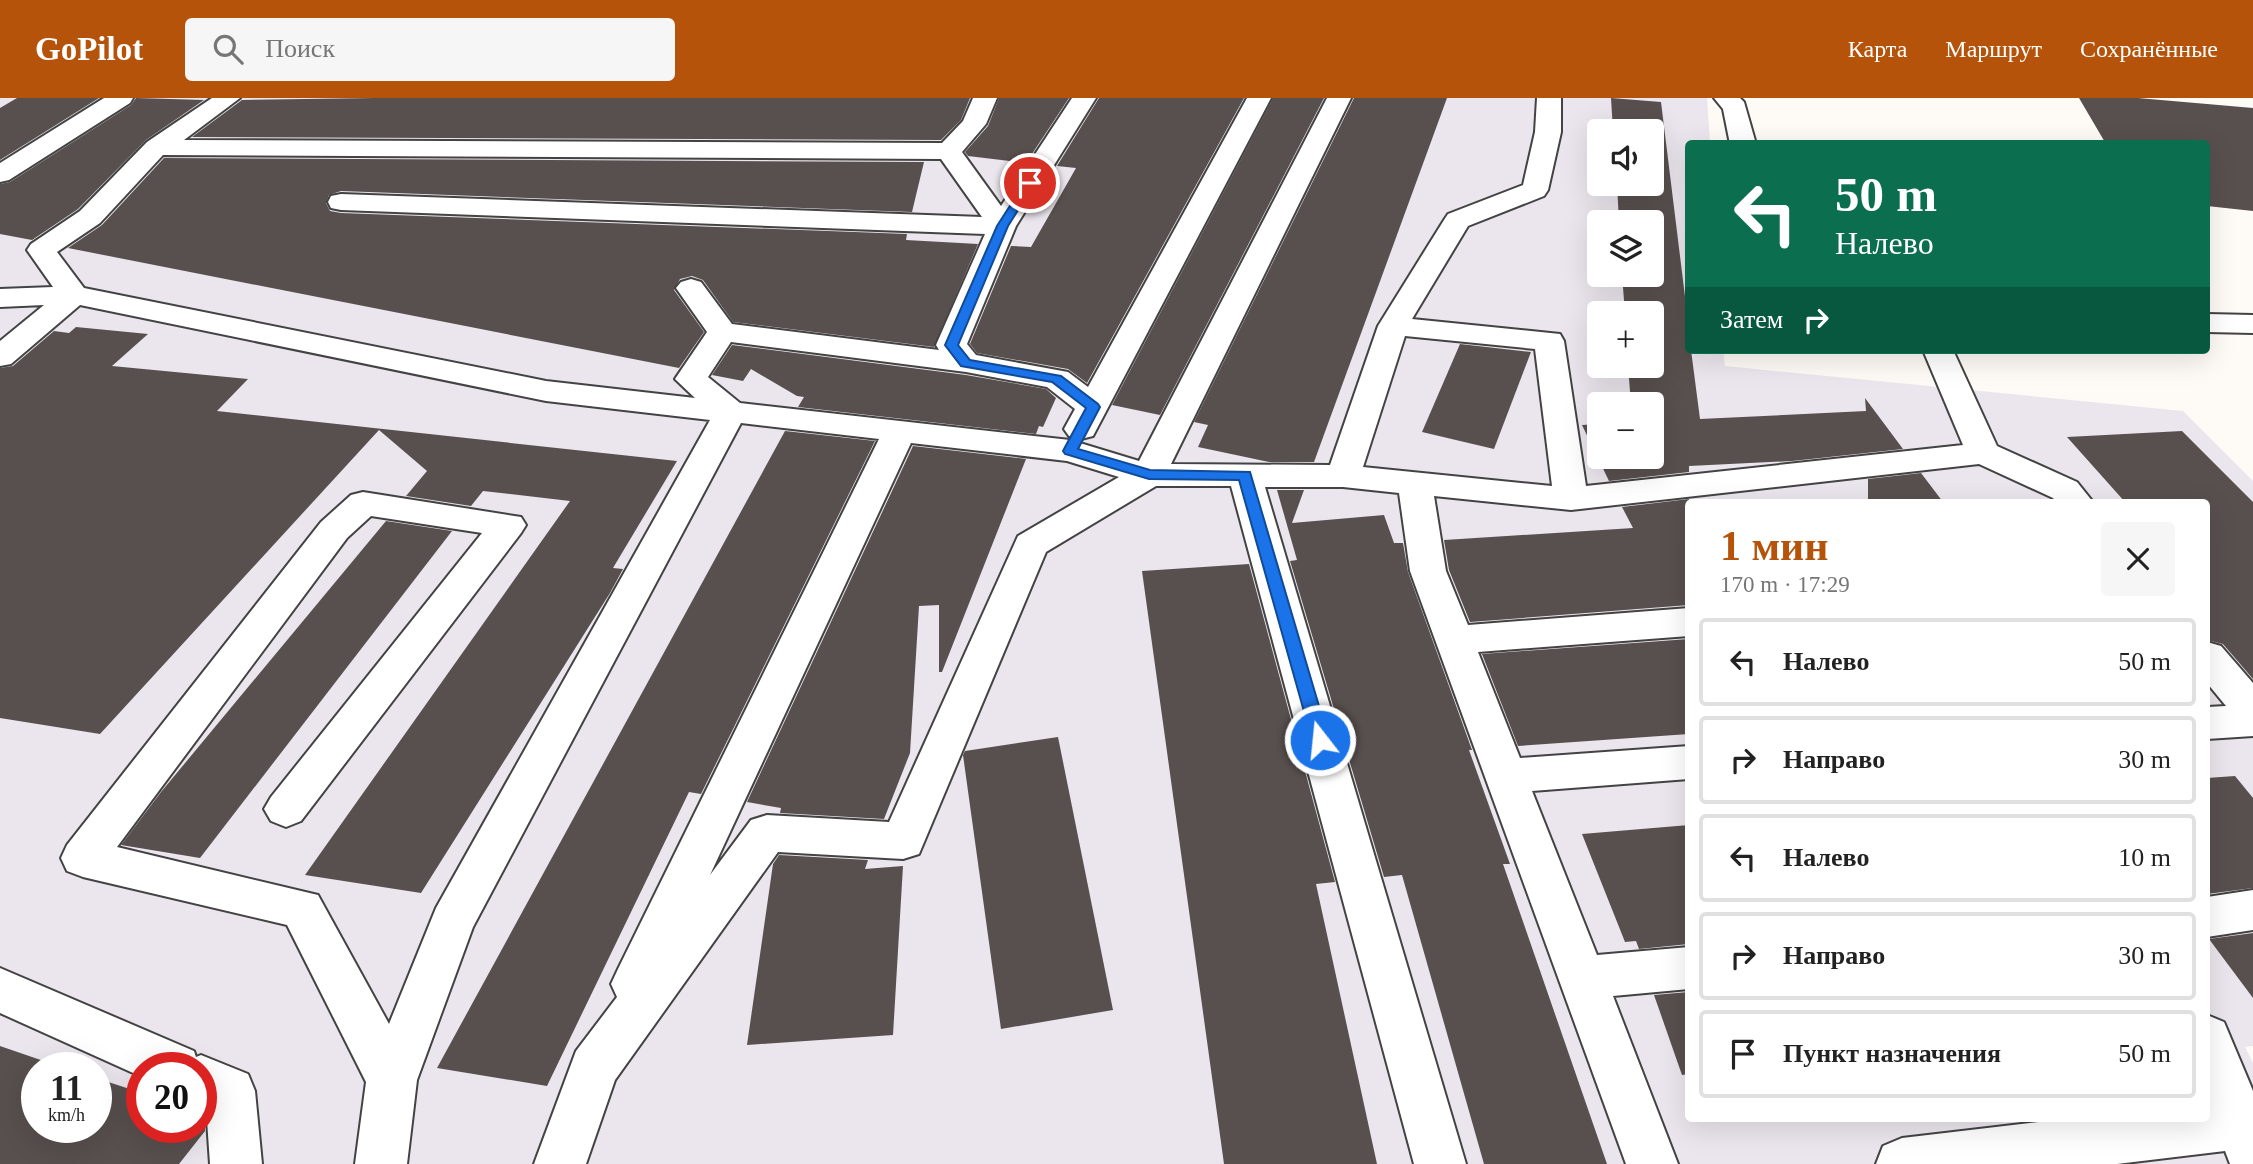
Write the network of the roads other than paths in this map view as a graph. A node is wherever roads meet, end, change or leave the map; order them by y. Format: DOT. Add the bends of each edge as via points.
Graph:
graph roads {
  1 [pos="121,98"];
  2 [pos="228,98"];
  3 [pos="985,98"];
  4 [pos="1084,98"];
  5 [pos="1259,98"];
  6 [pos="1339,98"];
  7 [pos="1549,98"];
  8 [pos="1726,98"];
  9 [pos="1742,140"];
  10 [pos="156,147"];
  11 [pos="949,151"];
  12 [pos="0,174"];
  13 [pos="341,202"];
  14 [pos="1002,226"];
  15 [pos="691,288"];
  16 [pos="74,295"];
  17 [pos="0,298"];
  18 [pos="2210,323"];
  19 [pos="2253,324"];
  20 [pos="1393,327"];
  21 [pos="722,332"];
  22 [pos="1940,354"];
  23 [pos="0,357"];
  24 [pos="966,363"];
  25 [pos="1093,407"];
  26 [pos="731,412"];
  27 [pos="900,431"];
  28 [pos="1070,451"];
  29 [pos="1983,453"];
  30 [pos="1149,475"];
  31 [pos="1245,476"];
  32 [pos="1343,476"];
  33 [pos="1415,484"];
  34 [pos="1571,499"];
  35 [pos="2073,499"];
  36 [pos="1685,622"];
  37 [pos="1454,640"];
  38 [pos="2210,660"];
  39 [pos="2253,710"];
  40 [pos="2253,720"];
  41 [pos="2210,723"];
  42 [pos="1685,762"];
  43 [pos="1506,776"];
  44 [pos="286,808"];
  45 [pos="2253,910"];
  46 [pos="2210,917"];
  47 [pos="1685,968"];
  48 [pos="1581,978"];
  49 [pos="0,990"];
  50 [pos="2210,1046"];
  51 [pos="140,1052"];
  52 [pos="594,1068"];
  53 [pos="392,1080"];
  54 [pos="217,1086"];
  55 [pos="2247,1140"];
  56 [pos="236,1164"];
  57 [pos="381,1164"];
  58 [pos="560,1164"];
  59 [pos="1440,1164"];
  60 [pos="1652,1164"];
  61 [pos="1902,1164"];
  1 -- 12 [label="lane"];
  2 -- 10 [label="lane"];
  3 -- 11 [label="lane" via="974,124"];
  4 -- 14 [label="lane"];
  5 -- 25 [label="lane"];
  6 -- 30 [label="lane"];
  7 -- 20 [label="lane" via="1548,132 1535,190 1458,220"];
  8 -- 9 [label="lane" via="1735,107"];
  10 -- 11 [label="lane"];
  10 -- 16 [label="lane" via="90,217 41,250"];
  11 -- 14 [label="lane"];
  13 -- 14 [label="lane"];
  14 -- 24 [label="lane" via="951,345"];
  15 -- 21 [label="lane"];
  16 -- 17 [label="lane"];
  16 -- 23 [label="lane"];
  16 -- 26 [label="lane" via="546,391"];
  18 -- 19 [label="lane"];
  20 -- 32 [label="lane"];
  20 -- 34 [label="lane" via="1549,341"];
  21 -- 24 [label="lane"];
  21 -- 26 [label="lane" via="691,379"];
  22 -- 29 [label="lane"];
  24 -- 25 [label="lane" via="1056,379"];
  25 -- 28 [label="lane"];
  26 -- 27 [label="lane"];
  26 -- 53 [label="lane" via="452,922"];
  27 -- 28 [label="lane"];
  27 -- 52 [label="lane"];
  28 -- 30 [label="lane"];
  29 -- 34 [label="lane"];
  29 -- 35 [label="lane" via="2065,490"];
  30 -- 31 [label="lane"];
  30 -- 52 [label="lane" via="1031,545 904,841 767,833"];
  31 -- 32 [label="lane"];
  31 -- 59 [label="lane"];
  32 -- 33 [label="lane"];
  33 -- 34 [label="lane"];
  33 -- 37 [label="lane" via="1428,571"];
  36 -- 37 [label="lane"];
  37 -- 43 [label="lane"];
  38 -- 39 [label="lane"];
  40 -- 41 [label="lane"];
  42 -- 43 [label="lane"];
  43 -- 48 [label="lane"];
  44 -- 53 [label="lane" via="508,525 363,503 334,530 83,858 302,909"];
  45 -- 46 [label="lane"];
  47 -- 48 [label="lane"];
  48 -- 60 [label="lane"];
  49 -- 51 [label="lane"];
  50 -- 55 [label="lane"];
  52 -- 58 [label="lane"];
  53 -- 57 [label="lane"];
  54 -- 56 [label="lane" via="230,1091"];
  55 -- 61 [label="lane"];
}
